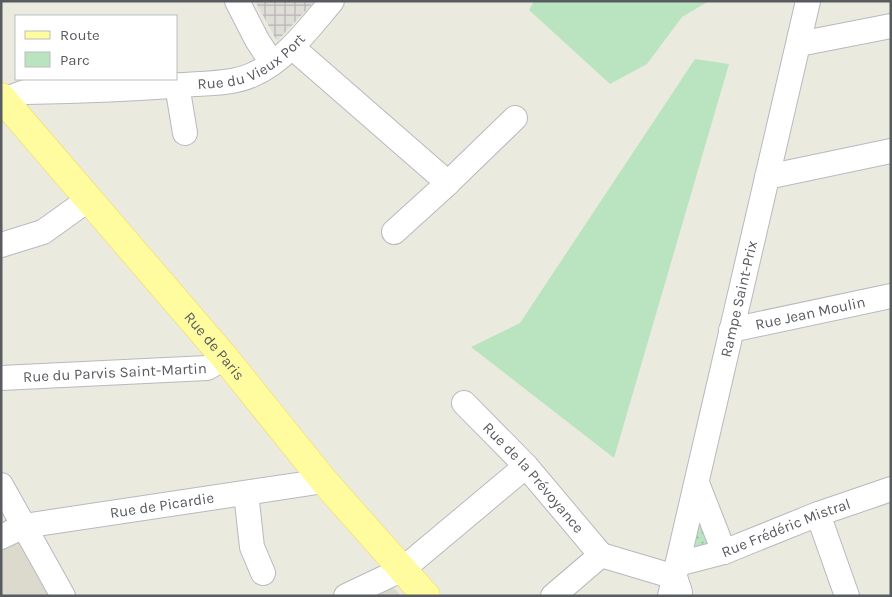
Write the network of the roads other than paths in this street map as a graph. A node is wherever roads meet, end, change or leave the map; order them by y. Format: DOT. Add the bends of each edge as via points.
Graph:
graph roads {
  1 [pos="237,1"];
  2 [pos="332,1"];
  3 [pos="808,1"];
  4 [pos="891,26"];
  5 [pos="799,44"];
  6 [pos="292,48"];
  7 [pos="272,63"];
  8 [pos="177,85"];
  9 [pos="3,98"];
  10 [pos="514,118"];
  11 [pos="185,133"];
  12 [pos="891,151"];
  13 [pos="767,177"];
  14 [pos="448,183"];
  15 [pos="89,200"];
  16 [pos="394,232"];
  17 [pos="1,245"];
  18 [pos="891,296"];
  19 [pos="731,330"];
  20 [pos="225,358"];
  21 [pos="1,378"];
  22 [pos="464,403"];
  23 [pos="526,466"];
  24 [pos="324,481"];
  25 [pos="697,483"];
  26 [pos="1,485"];
  27 [pos="891,489"];
  28 [pos="246,493"];
  29 [pos="818,514"];
  30 [pos="24,526"];
  31 [pos="1,536"];
  32 [pos="724,552"];
  33 [pos="601,555"];
  34 [pos="403,569"];
  35 [pos="263,573"];
  36 [pos="676,583"];
  37 [pos="63,596"];
  38 [pos="346,596"];
  39 [pos="426,596"];
  40 [pos="553,596"];
  41 [pos="847,596"];
  1 -- 7 [label="street"];
  2 -- 6 [label="street, Rue du Vieux Port"];
  3 -- 5 [label="street, Rampe Saint-Prix"];
  4 -- 5 [label="street"];
  5 -- 13 [label="street, Rampe Saint-Prix"];
  6 -- 7 [label="street, Rue du Vieux Port"];
  6 -- 14 [label="street"];
  7 -- 8 [label="street, Rue du Vieux Port" via="251,76 224,82"];
  8 -- 9 [label="street, Rue du Vieux Port" via="25,92"];
  8 -- 11 [label="street"];
  9 -- 15 [label="main road, Rue de Paris"];
  10 -- 14 [label="street"];
  12 -- 13 [label="street"];
  13 -- 19 [label="street, Rampe Saint-Prix"];
  14 -- 16 [label="street"];
  15 -- 17 [label="street" via="43,232"];
  15 -- 20 [label="main road, Rue de Paris"];
  18 -- 19 [label="street, Rue Jean Moulin"];
  19 -- 25 [label="street, Rampe Saint-Prix"];
  20 -- 21 [label="street, Rue du Parvis Saint-Martin" via="207,368"];
  20 -- 24 [label="main road, Rue de Paris"];
  22 -- 23 [label="street, Rue de la Prévoyance"];
  23 -- 33 [label="street, Rue de la Prévoyance"];
  23 -- 34 [label="street"];
  24 -- 28 [label="street, Rue de Picardie"];
  24 -- 34 [label="main road, Rue de Paris"];
  25 -- 32 [label="street"];
  25 -- 36 [label="street, Rampe Saint-Prix"];
  26 -- 30 [label="street"];
  27 -- 29 [label="street, Rue Frédéric Mistral"];
  28 -- 30 [label="street, Rue de Picardie"];
  28 -- 35 [label="street" via="252,547"];
  29 -- 32 [label="street, Rue Frédéric Mistral"];
  29 -- 41 [label="street"];
  30 -- 31 [label="street, Rue de Picardie"];
  30 -- 37 [label="street"];
  32 -- 36 [label="street, Rue Frédéric Mistral"];
  33 -- 36 [label="street"];
  33 -- 40 [label="street"];
  34 -- 38 [label="street"];
  34 -- 39 [label="main road, Rue de Paris"];
}
